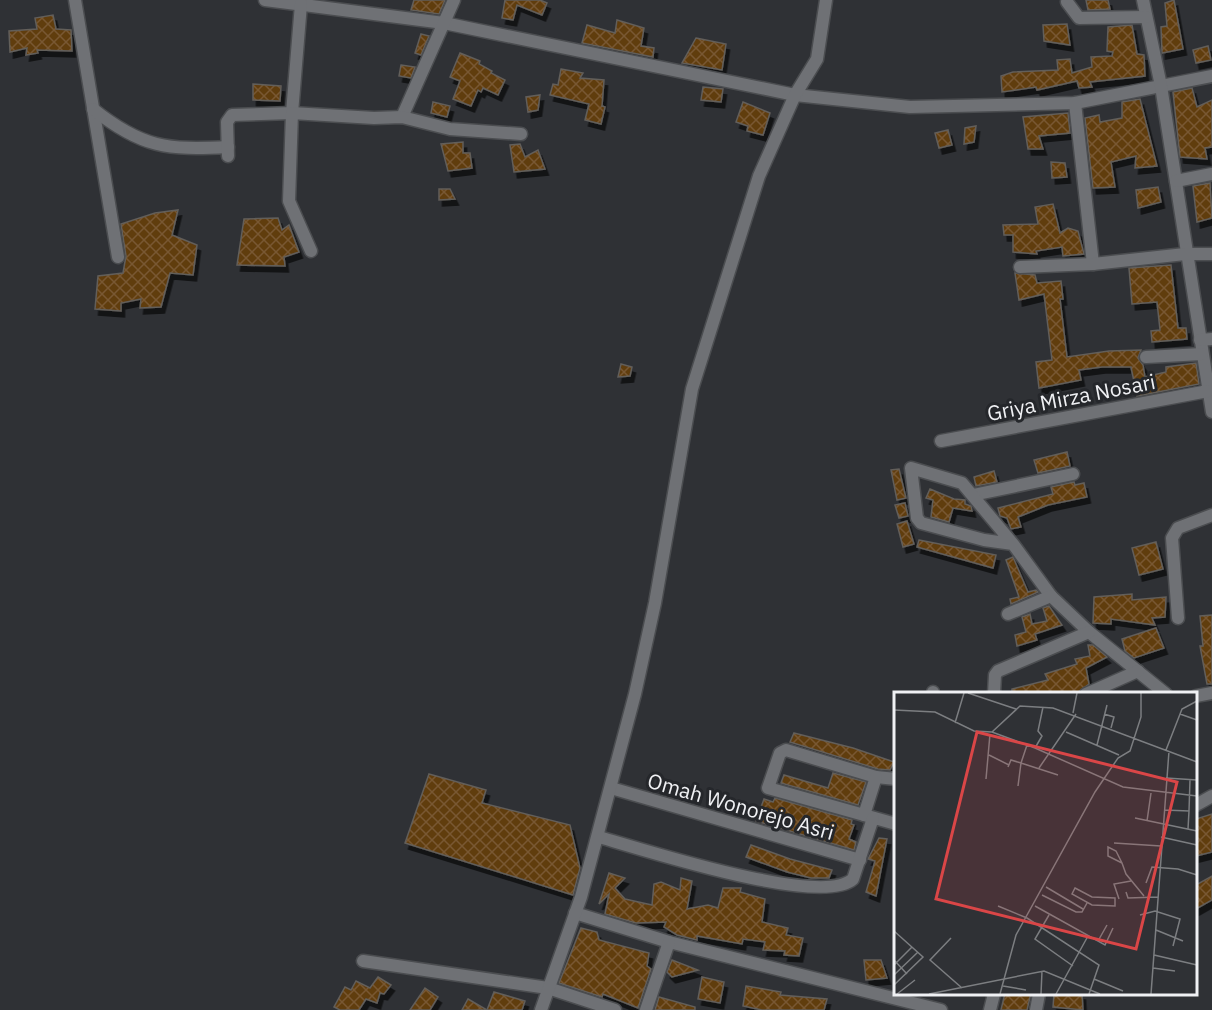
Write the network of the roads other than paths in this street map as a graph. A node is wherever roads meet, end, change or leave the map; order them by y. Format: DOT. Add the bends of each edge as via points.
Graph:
graph roads {
  1 [pos="75,0"];
  2 [pos="265,0"];
  3 [pos="454,0"];
  4 [pos="826,0"];
  5 [pos="1143,0"];
  6 [pos="1067,2"];
  7 [pos="301,4"];
  8 [pos="354,5"];
  9 [pos="1146,17"];
  10 [pos="444,23"];
  11 [pos="1212,76"];
  12 [pos="1161,86"];
  13 [pos="795,95"];
  14 [pos="1075,103"];
  15 [pos="93,109"];
  16 [pos="292,113"];
  17 [pos="402,117"];
  18 [pos="521,134"];
  19 [pos="1212,174"];
  20 [pos="1176,181"];
  21 [pos="311,251"];
  22 [pos="1185,254"];
  23 [pos="1212,254"];
  24 [pos="118,257"];
  25 [pos="1094,264"];
  26 [pos="1020,267"];
  27 [pos="1206,340"];
  28 [pos="1202,354"];
  29 [pos="1146,357"];
  30 [pos="1208,391"];
  31 [pos="1212,412"];
  32 [pos="941,441"];
  33 [pos="1073,474"];
  34 [pos="973,495"];
  35 [pos="1212,515"];
  36 [pos="1013,544"];
  37 [pos="1051,596"];
  38 [pos="1008,614"];
  39 [pos="1178,618"];
  40 [pos="1089,632"];
  41 [pos="1138,670"];
  42 [pos="994,692"];
  43 [pos="1088,692"];
  44 [pos="1165,692"];
  45 [pos="1212,693"];
  46 [pos="1197,696"];
  47 [pos="876,777"];
  48 [pos="894,779"];
  49 [pos="611,788"];
  50 [pos="1212,796"];
  51 [pos="1197,804"];
  52 [pos="868,817"];
  53 [pos="894,824"];
  54 [pos="598,837"];
  55 [pos="860,860"];
  56 [pos="575,913"];
  57 [pos="669,942"];
  58 [pos="363,961"];
  59 [pos="548,988"];
  60 [pos="994,995"];
  61 [pos="923,1003"];
  62 [pos="541,1010"];
  63 [pos="615,1010"];
  64 [pos="646,1010"];
  65 [pos="941,1010"];
  66 [pos="990,1010"];
  1 -- 15 [label="street"];
  2 -- 7 [label="street"];
  3 -- 10 [label="street"];
  4 -- 13 [label="street" via="817,60"];
  5 -- 9 [label="street"];
  6 -- 9 [label="street" via="1079,18"];
  7 -- 8 [label="street"];
  7 -- 16 [label="street"];
  8 -- 10 [label="street"];
  9 -- 12 [label="street"];
  10 -- 13 [label="street"];
  10 -- 17 [label="street"];
  11 -- 12 [label="street"];
  12 -- 14 [label="street"];
  12 -- 20 [label="street"];
  13 -- 14 [label="street" via="910,107"];
  13 -- 49 [label="street" via="759,176 692,389 655,603"];
  14 -- 25 [label="street"];
  15 -- 16 [label="street" via="127,134 150,144 228,151 227,122 232,115"];
  15 -- 24 [label="street"];
  16 -- 17 [label="street"];
  16 -- 21 [label="street" via="290,201"];
  17 -- 18 [label="street" via="450,129"];
  19 -- 20 [label="street"];
  20 -- 22 [label="street"];
  22 -- 23 [label="street"];
  22 -- 25 [label="street"];
  22 -- 27 [label="street"];
  25 -- 26 [label="street"];
  27 -- 28 [label="street"];
  28 -- 29 [label="street"];
  28 -- 30 [label="street"];
  30 -- 31 [label="street"];
  30 -- 32 [label="street, Griya Mirza Nosari"];
  33 -- 34 [label="street"];
  34 -- 36 [label="street"];
  34 -- 36 [label="street" via="962,483 911,468 917,518 921,523"];
  35 -- 39 [label="street" via="1178,528 1172,538"];
  36 -- 37 [label="street"];
  37 -- 38 [label="street"];
  37 -- 40 [label="street"];
  40 -- 41 [label="street"];
  40 -- 42 [label="street" via="998,671"];
  41 -- 43 [label="street"];
  41 -- 44 [label="street"];
  45 -- 46 [label="street"];
  47 -- 48 [label="street, Omah Wonorejo Asri"];
  47 -- 52 [label="street, Omah Wonorejo Asri"];
  47 -- 52 [label="street, Omah Wonorejo Asri" via="786,750 780,753 768,788"];
  49 -- 54 [label="street"];
  49 -- 55 [label="street, Omah Wonorejo Asri"];
  50 -- 51 [label="street"];
  52 -- 53 [label="street, Omah Wonorejo Asri"];
  52 -- 55 [label="street, Omah Wonorejo Asri"];
  54 -- 55 [label="street, Omah Wonorejo Asri" via="796,887 849,883"];
  54 -- 56 [label="street"];
  56 -- 57 [label="street"];
  56 -- 59 [label="street"];
  57 -- 61 [label="street"];
  57 -- 64 [label="street"];
  58 -- 59 [label="street"];
  59 -- 62 [label="street"];
  59 -- 63 [label="street"];
  60 -- 66 [label="street"];
  61 -- 65 [label="street"];
}
